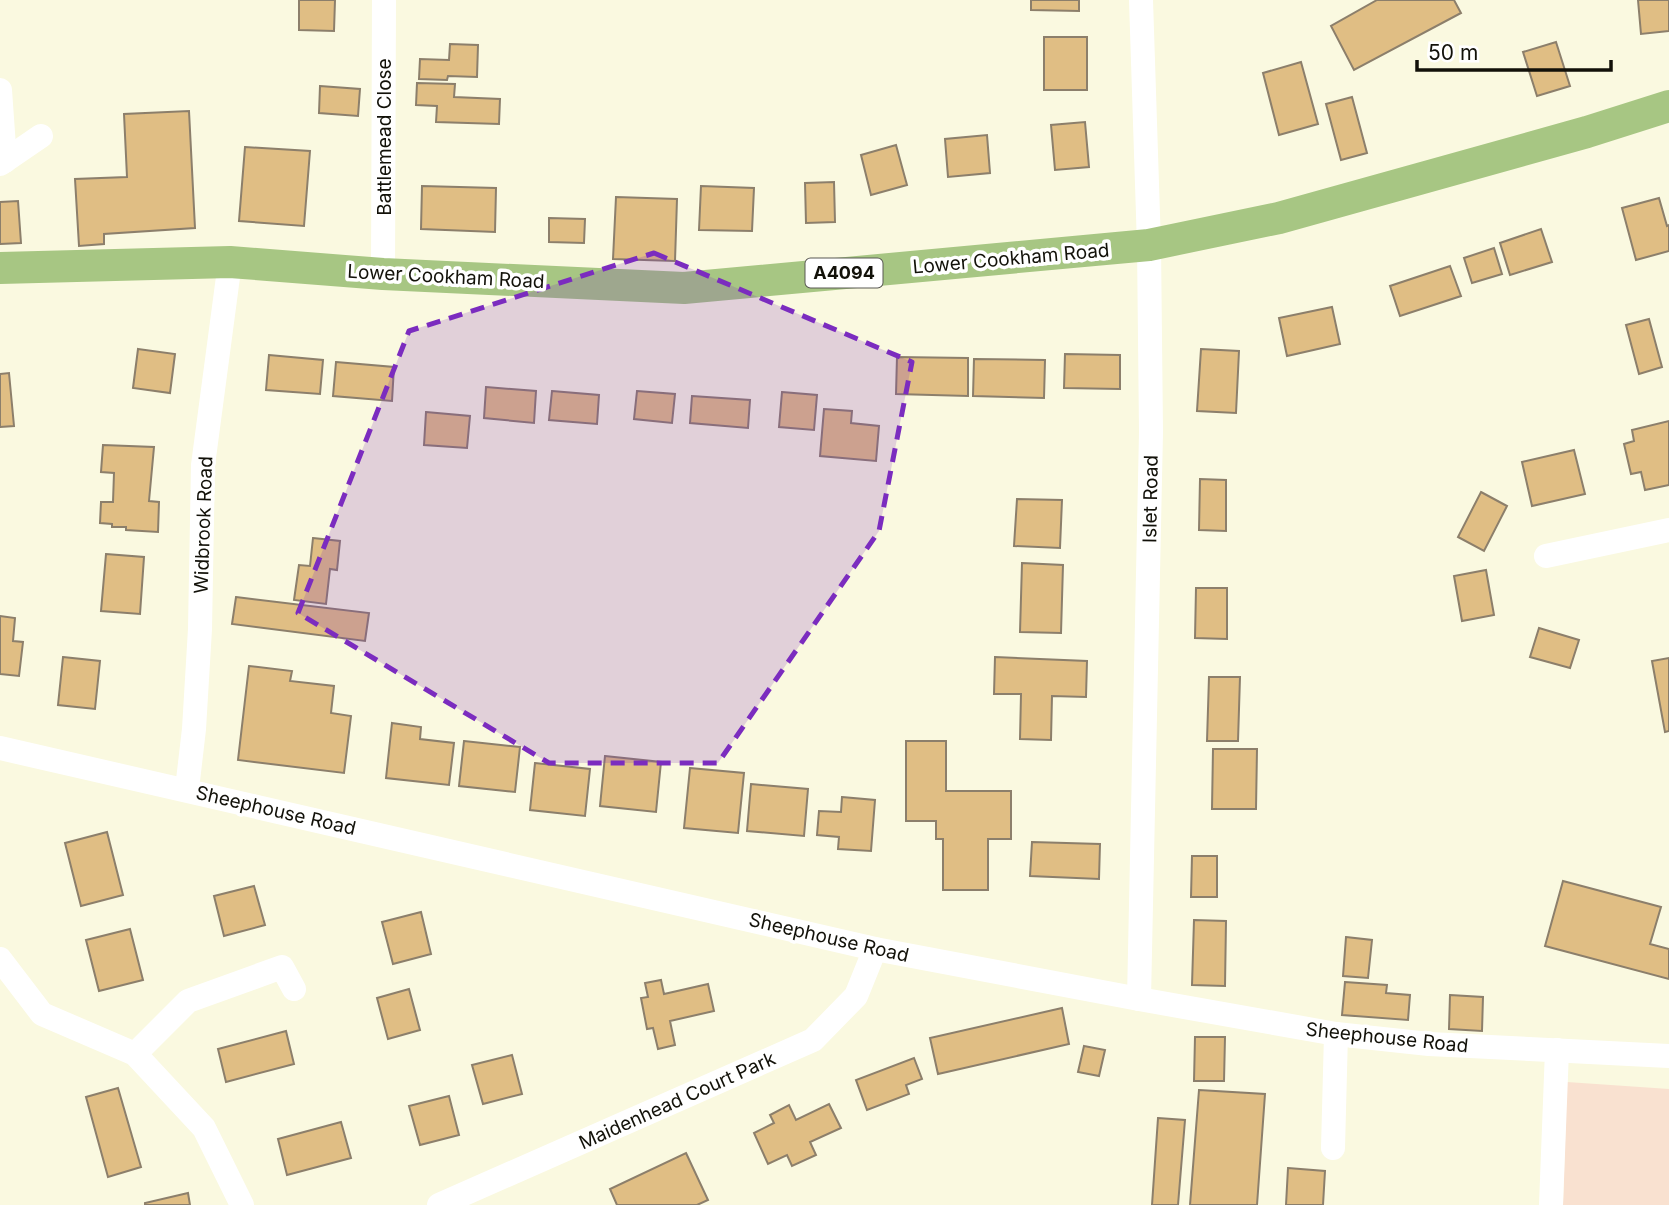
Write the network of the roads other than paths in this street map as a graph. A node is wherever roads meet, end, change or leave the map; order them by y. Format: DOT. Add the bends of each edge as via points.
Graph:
graph roads {
  1 [pos="384,0"];
  2 [pos="1141,0"];
  3 [pos="0,90"];
  4 [pos="1669,106"];
  5 [pos="41,136"];
  6 [pos="2,162"];
  7 [pos="1149,246"];
  8 [pos="230,262"];
  9 [pos="0,268"];
  10 [pos="383,274"];
  11 [pos="1669,530"];
  12 [pos="1546,556"];
  13 [pos="0,748"];
  14 [pos="187,789"];
  15 [pos="875,949"];
  16 [pos="0,959"];
  17 [pos="294,989"];
  18 [pos="1139,999"];
  19 [pos="1336,1034"];
  20 [pos="1557,1050"];
  21 [pos="135,1054"];
  22 [pos="1669,1056"];
  23 [pos="1332,1148"];
  24 [pos="242,1205"];
  25 [pos="439,1205"];
  26 [pos="1552,1205"];
  1 -- 10 [label="street, Battlemead Close"];
  2 -- 7 [label="street, Islet Road"];
  3 -- 6 [label="street"];
  4 -- 7 [label="main road, Lower Cookham Road / A4094" via="1279,218"];
  5 -- 6 [label="street"];
  7 -- 10 [label="main road, Lower Cookham Road / A4094" via="684,288"];
  7 -- 18 [label="street, Islet Road" via="1151,432"];
  8 -- 9 [label="main road, Lower Cookham Road / A4094"];
  8 -- 10 [label="main road, Lower Cookham Road / A4094"];
  8 -- 14 [label="street, Widbrook Road" via="203,465 200,629"];
  11 -- 12 [label="street"];
  13 -- 14 [label="street, Sheephouse Road"];
  14 -- 15 [label="street, Sheephouse Road"];
  15 -- 18 [label="street, Sheephouse Road"];
  15 -- 25 [label="street, Maidenhead Court Park" via="856,996 813,1040"];
  16 -- 21 [label="street" via="42,1014"];
  17 -- 21 [label="street" via="293,962 188,1001"];
  18 -- 19 [label="street, Sheephouse Road"];
  19 -- 20 [label="street, Sheephouse Road"];
  19 -- 23 [label="street"];
  20 -- 22 [label="street, Sheephouse Road"];
  20 -- 26 [label="street"];
  21 -- 24 [label="street" via="204,1128"];
}
